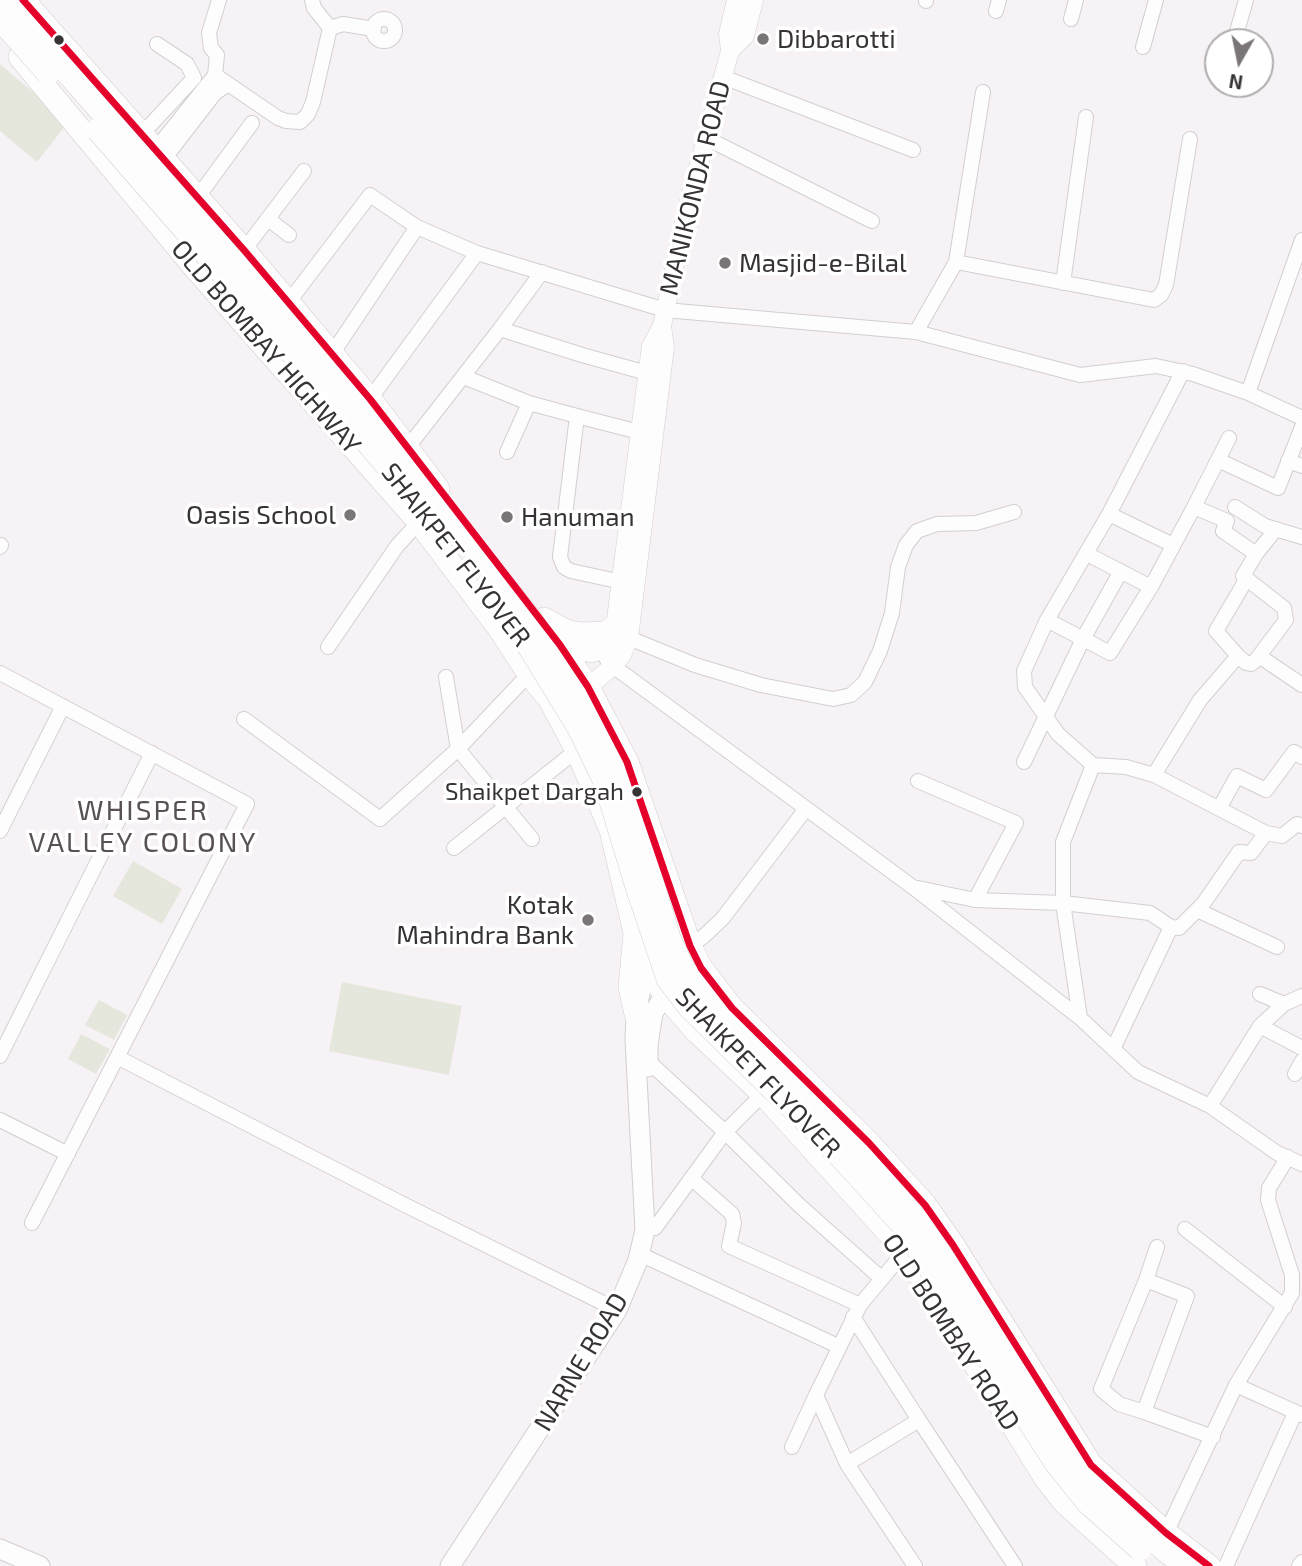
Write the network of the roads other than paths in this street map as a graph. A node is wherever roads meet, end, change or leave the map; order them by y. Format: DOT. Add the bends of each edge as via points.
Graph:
graph roads {
  1 [pos="3,0"];
  2 [pos="23,0"];
  3 [pos="219,0"];
  4 [pos="312,0"];
  5 [pos="1076,0"];
  6 [pos="1156,0"];
  7 [pos="1246,0"];
  8 [pos="745,2"];
  9 [pos="1071,19"];
  10 [pos="0,20"];
  11 [pos="330,28"];
  12 [pos="1238,28"];
  13 [pos="374,29"];
  14 [pos="0,34"];
  15 [pos="157,44"];
  16 [pos="1143,47"];
  17 [pos="215,75"];
  18 [pos="723,77"];
  19 [pos="228,85"];
  20 [pos="983,92"];
  21 [pos="1086,117"];
  22 [pos="252,123"];
  23 [pos="706,138"];
  24 [pos="1190,139"];
  25 [pos="154,148"];
  26 [pos="913,150"];
  27 [pos="304,171"];
  28 [pos="197,198"];
  29 [pos="268,219"];
  30 [pos="872,220"];
  31 [pos="161,226"];
  32 [pos="417,227"];
  33 [pos="289,235"];
  34 [pos="1302,240"];
  35 [pos="244,250"];
  36 [pos="477,253"];
  37 [pos="956,262"];
  38 [pos="541,272"];
  39 [pos="1063,283"];
  40 [pos="288,303"];
  41 [pos="663,318"];
  42 [pos="500,328"];
  43 [pos="916,332"];
  44 [pos="332,354"];
  45 [pos="1183,371"];
  46 [pos="647,373"];
  47 [pos="464,377"];
  48 [pos="1248,393"];
  49 [pos="370,399"];
  50 [pos="529,403"];
  51 [pos="577,416"];
  52 [pos="1302,418"];
  53 [pos="1302,427"];
  54 [pos="639,432"];
  55 [pos="1228,438"];
  56 [pos="408,447"];
  57 [pos="507,452"];
  58 [pos="1217,460"];
  59 [pos="1295,464"];
  60 [pos="1235,506"];
  61 [pos="1194,507"];
  62 [pos="1014,512"];
  63 [pos="1110,514"];
  64 [pos="419,522"];
  65 [pos="1276,529"];
  66 [pos="1302,537"];
  67 [pos="1173,545"];
  68 [pos="1087,554"];
  69 [pos="1256,554"];
  70 [pos="1121,571"];
  71 [pos="1246,580"];
  72 [pos="622,582"];
  73 [pos="1151,587"];
  74 [pos="539,615"];
  75 [pos="1047,620"];
  76 [pos="623,631"];
  77 [pos="1083,639"];
  78 [pos="561,645"];
  79 [pos="328,647"];
  80 [pos="603,650"];
  81 [pos="1238,656"];
  82 [pos="1259,656"];
  83 [pos="613,666"];
  84 [pos="0,673"];
  85 [pos="529,674"];
  86 [pos="446,677"];
  87 [pos="1302,685"];
  88 [pos="588,687"];
  89 [pos="550,699"];
  90 [pos="63,706"];
  91 [pos="1046,718"];
  92 [pos="244,719"];
  93 [pos="458,749"];
  94 [pos="577,750"];
  95 [pos="152,753"];
  96 [pos="1302,757"];
  97 [pos="1024,762"];
  98 [pos="1093,765"];
  99 [pos="1154,775"];
  100 [pos="918,781"];
  101 [pos="506,806"];
  102 [pos="1220,807"];
  103 [pos="806,810"];
  104 [pos="1302,826"];
  105 [pos="0,831"];
  106 [pos="1266,833"];
  107 [pos="532,839"];
  108 [pos="454,848"];
  109 [pos="914,888"];
  110 [pos="975,900"];
  111 [pos="1063,903"];
  112 [pos="1197,911"];
  113 [pos="1171,927"];
  114 [pos="635,933"];
  115 [pos="690,946"];
  116 [pos="1277,947"];
  117 [pos="650,970"];
  118 [pos="1260,994"];
  119 [pos="665,995"];
  120 [pos="1302,996"];
  121 [pos="1284,1004"];
  122 [pos="636,1014"];
  123 [pos="1080,1018"];
  124 [pos="1260,1026"];
  125 [pos="1302,1048"];
  126 [pos="1114,1049"];
  127 [pos="0,1056"];
  128 [pos="117,1057"];
  129 [pos="648,1061"];
  130 [pos="763,1094"];
  131 [pos="1210,1106"];
  132 [pos="0,1120"];
  133 [pos="724,1132"];
  134 [pos="68,1154"];
  135 [pos="1288,1157"];
  136 [pos="1302,1164"];
  137 [pos="691,1178"];
  138 [pos="32,1223"];
  139 [pos="655,1228"];
  140 [pos="1185,1228"];
  141 [pos="1157,1248"];
  142 [pos="905,1251"];
  143 [pos="646,1257"];
  144 [pos="881,1278"];
  145 [pos="1146,1280"];
  146 [pos="1285,1307"];
  147 [pos="617,1310"];
  148 [pos="856,1311"];
  149 [pos="838,1346"];
  150 [pos="1236,1385"];
  151 [pos="816,1395"];
  152 [pos="1144,1412"];
  153 [pos="1299,1414"];
  154 [pos="919,1420"];
  155 [pos="1213,1437"];
  156 [pos="792,1447"];
  157 [pos="847,1464"];
  158 [pos="1166,1532"];
  159 [pos="0,1549"];
  160 [pos="40,1566"];
  161 [pos="450,1566"];
  162 [pos="463,1566"];
  163 [pos="915,1566"];
  164 [pos="1015,1566"];
  165 [pos="1135,1566"];
  166 [pos="1161,1566"];
  167 [pos="1185,1566"];
  168 [pos="1209,1566"];
  169 [pos="1226,1566"];
  1 -- 167 [label="main road, SHAIKPET FLYOVER, bridge" via="327,367 530,618 599,728 683,968 733,1028 847,1139 918,1220 1070,1456 1101,1493"];
  2 -- 25 [label="main road, OLD BOMBAY HIGHWAY"];
  3 -- 17 [label="street" via="209,33 217,55"];
  4 -- 11 [label="street"];
  5 -- 9 [label="street"];
  6 -- 16 [label="street"];
  7 -- 12 [label="street"];
  8 -- 18 [label="street, MANIKONDA ROAD" via="745,36 730,51"];
  10 -- 166 [label="main road, SHAIKPET FLYOVER, bridge" via="306,368 512,619 579,729 605,782 668,979 901,1223 1056,1463 1088,1503"];
  11 -- 13 [label="street" via="343,24"];
  11 -- 19 [label="street" via="313,102 304,119 278,118"];
  14 -- 31 [label="main road, OLD BOMBAY HIGHWAY"];
  15 -- 25 [label="street" via="187,64 194,78"];
  17 -- 19 [label="street"];
  17 -- 25 [label="street"];
  18 -- 23 [label="street, MANIKONDA ROAD"];
  18 -- 26 [label="street"];
  19 -- 25 [label="street"];
  20 -- 37 [label="street"];
  21 -- 39 [label="street"];
  22 -- 28 [label="street"];
  23 -- 30 [label="street"];
  23 -- 41 [label="street, MANIKONDA ROAD"];
  24 -- 39 [label="street" via="1161,295 1142,299"];
  25 -- 28 [label="main road, OLD BOMBAY HIGHWAY"];
  27 -- 29 [label="street"];
  28 -- 31 [label="main road"];
  28 -- 35 [label="main road, OLD BOMBAY HIGHWAY"];
  29 -- 33 [label="street"];
  29 -- 35 [label="street"];
  31 -- 64 [label="main road, OLD BOMBAY HIGHWAY"];
  32 -- 36 [label="street"];
  32 -- 40 [label="street" via="370,195"];
  32 -- 44 [label="street"];
  34 -- 48 [label="street"];
  35 -- 40 [label="main road, OLD BOMBAY HIGHWAY"];
  36 -- 38 [label="street"];
  36 -- 49 [label="street"];
  37 -- 39 [label="street"];
  37 -- 43 [label="street"];
  38 -- 41 [label="street"];
  38 -- 42 [label="street"];
  40 -- 44 [label="main road, OLD BOMBAY HIGHWAY"];
  41 -- 43 [label="street"];
  41 -- 46 [label="street, MANIKONDA ROAD" via="651,346"];
  41 -- 76 [label="street, MANIKONDA ROAD" via="665,346"];
  42 -- 46 [label="street"];
  42 -- 47 [label="street"];
  43 -- 45 [label="street" via="1080,375 1156,366"];
  44 -- 49 [label="main road, OLD BOMBAY HIGHWAY"];
  45 -- 48 [label="street"];
  45 -- 63 [label="street"];
  46 -- 54 [label="street, MANIKONDA ROAD"];
  47 -- 50 [label="street"];
  47 -- 56 [label="street"];
  48 -- 52 [label="street"];
  49 -- 56 [label="main road, OLD BOMBAY HIGHWAY"];
  50 -- 51 [label="street"];
  50 -- 57 [label="street"];
  51 -- 54 [label="street"];
  51 -- 72 [label="street" via="561,563 571,571"];
  53 -- 59 [label="street"];
  54 -- 72 [label="street, MANIKONDA ROAD"];
  55 -- 58 [label="street"];
  56 -- 74 [label="main road, OLD BOMBAY HIGHWAY"];
  58 -- 59 [label="street" via="1278,488"];
  58 -- 61 [label="street"];
  60 -- 65 [label="street"];
  61 -- 67 [label="street"];
  61 -- 69 [label="street" via="1227,521 1223,531"];
  62 -- 76 [label="street" via="917,531 898,567 892,613 880,651 864,682 851,695 833,699 761,685 695,666"];
  63 -- 67 [label="street"];
  63 -- 68 [label="street"];
  64 -- 79 [label="street" via="397,546"];
  64 -- 85 [label="main road, OLD BOMBAY HIGHWAY"];
  65 -- 66 [label="street"];
  65 -- 69 [label="street"];
  67 -- 73 [label="street"];
  68 -- 70 [label="street"];
  68 -- 75 [label="street"];
  69 -- 71 [label="street" via="1243,576"];
  70 -- 73 [label="street"];
  70 -- 77 [label="street"];
  71 -- 81 [label="street" via="1216,631"];
  71 -- 82 [label="street" via="1286,613 1286,620"];
  72 -- 76 [label="street, MANIKONDA ROAD"];
  73 -- 77 [label="street" via="1110,653"];
  74 -- 76 [label="main road" via="555,626 582,634"];
  74 -- 78 [label="main road, OLD BOMBAY HIGHWAY"];
  75 -- 77 [label="street"];
  75 -- 91 [label="street" via="1023,676 1025,687"];
  76 -- 80 [label="street, MANIKONDA ROAD"];
  76 -- 83 [label="street, MANIKONDA ROAD" via="622,655"];
  77 -- 91 [label="street"];
  78 -- 80 [label="street" via="582,653"];
  78 -- 88 [label="main road, OLD BOMBAY HIGHWAY"];
  80 -- 83 [label="street"];
  81 -- 82 [label="street" via="1251,664"];
  81 -- 99 [label="street" via="1200,700"];
  82 -- 87 [label="street"];
  83 -- 88 [label="street, MANIKONDA ROAD"];
  83 -- 103 [label="street"];
  84 -- 90 [label="street"];
  85 -- 89 [label="main road, OLD BOMBAY HIGHWAY"];
  85 -- 93 [label="street"];
  86 -- 93 [label="street"];
  88 -- 115 [label="main road, OLD BOMBAY HIGHWAY" via="627,762"];
  89 -- 94 [label="main road, OLD BOMBAY ROAD"];
  90 -- 95 [label="street"];
  90 -- 105 [label="street"];
  91 -- 97 [label="street"];
  91 -- 98 [label="street"];
  92 -- 93 [label="street" via="380,819"];
  93 -- 101 [label="street"];
  94 -- 101 [label="street"];
  94 -- 114 [label="main road, OLD BOMBAY ROAD" via="611,830"];
  95 -- 127 [label="street"];
  95 -- 128 [label="street" via="247,804"];
  96 -- 102 [label="street" via="1294,752 1266,790 1237,776"];
  98 -- 99 [label="street"];
  98 -- 111 [label="street" via="1063,842"];
  99 -- 102 [label="street"];
  100 -- 110 [label="street" via="1016,823"];
  101 -- 107 [label="street"];
  101 -- 108 [label="street"];
  102 -- 106 [label="street"];
  103 -- 109 [label="street"];
  103 -- 115 [label="street" via="723,918"];
  104 -- 106 [label="street" via="1297,824 1282,836"];
  106 -- 112 [label="street" via="1251,853 1239,852"];
  109 -- 110 [label="street"];
  109 -- 123 [label="street"];
  110 -- 111 [label="street"];
  111 -- 113 [label="street" via="1150,913"];
  111 -- 123 [label="street"];
  112 -- 113 [label="street" via="1179,928"];
  112 -- 116 [label="street"];
  113 -- 126 [label="street"];
  114 -- 117 [label="main road, OLD BOMBAY ROAD"];
  114 -- 122 [label="main road" via="630,987"];
  115 -- 117 [label="main road"];
  115 -- 158 [label="main road, OLD BOMBAY HIGHWAY" via="732,1007 925,1205 1091,1465"];
  117 -- 119 [label="main road, OLD BOMBAY ROAD"];
  117 -- 122 [label="main road, NARNE ROAD"];
  118 -- 121 [label="street"];
  119 -- 129 [label="main road, NARNE ROAD" via="653,1013"];
  119 -- 130 [label="main road, OLD BOMBAY ROAD"];
  120 -- 121 [label="street"];
  121 -- 124 [label="street"];
  122 -- 147 [label="main road, NARNE ROAD" via="645,1230"];
  123 -- 126 [label="street"];
  124 -- 125 [label="street"];
  124 -- 131 [label="street"];
  126 -- 131 [label="street" via="1138,1072"];
  128 -- 134 [label="street"];
  128 -- 147 [label="street"];
  129 -- 133 [label="street"];
  129 -- 139 [label="main road, NARNE ROAD"];
  130 -- 133 [label="street"];
  130 -- 142 [label="main road, OLD BOMBAY ROAD"];
  131 -- 135 [label="street"];
  132 -- 134 [label="street"];
  133 -- 137 [label="street"];
  133 -- 144 [label="street"];
  134 -- 138 [label="street"];
  135 -- 136 [label="street"];
  135 -- 146 [label="street" via="1269,1188 1268,1200 1292,1275 1292,1293"];
  137 -- 139 [label="street"];
  137 -- 148 [label="street" via="732,1214 730,1246"];
  139 -- 143 [label="main road, NARNE ROAD"];
  140 -- 146 [label="street"];
  141 -- 145 [label="street"];
  142 -- 144 [label="street"];
  142 -- 165 [label="main road, OLD BOMBAY ROAD" via="1046,1479 1064,1502"];
  143 -- 149 [label="street"];
  143 -- 162 [label="main road, NARNE ROAD" via="625,1314 551,1436"];
  144 -- 148 [label="street"];
  145 -- 152 [label="street" via="1101,1388 1119,1404"];
  145 -- 152 [label="street" via="1187,1296"];
  146 -- 150 [label="street"];
  147 -- 161 [label="main road, NARNE ROAD"];
  148 -- 149 [label="street"];
  148 -- 154 [label="street"];
  149 -- 151 [label="street"];
  150 -- 153 [label="street"];
  150 -- 155 [label="street"];
  151 -- 156 [label="street"];
  151 -- 157 [label="street"];
  152 -- 155 [label="street"];
  153 -- 169 [label="street"];
  154 -- 157 [label="street"];
  154 -- 164 [label="street"];
  155 -- 158 [label="street"];
  157 -- 163 [label="street"];
  158 -- 168 [label="main road, OLD BOMBAY HIGHWAY"];
  159 -- 160 [label="main road"];
}
